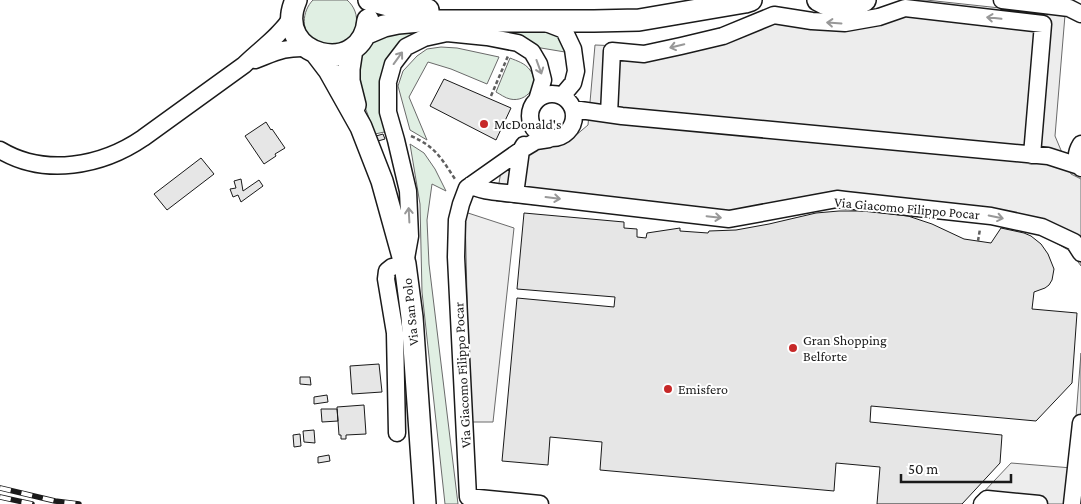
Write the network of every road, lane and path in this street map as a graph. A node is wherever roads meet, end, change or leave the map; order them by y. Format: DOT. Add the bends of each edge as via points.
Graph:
graph roads {
  1 [pos="364,0"];
  2 [pos="368,0"];
  3 [pos="682,0"];
  4 [pos="751,0"];
  5 [pos="818,0"];
  6 [pos="865,0"];
  7 [pos="1002,0"];
  8 [pos="292,6"];
  9 [pos="1081,14"];
  10 [pos="529,21"];
  11 [pos="359,41"];
  12 [pos="514,42"];
  13 [pos="311,51"];
  14 [pos="244,64"];
  15 [pos="491,96"];
  16 [pos="562,96"];
  17 [pos="537,100"];
  18 [pos="573,109"];
  19 [pos="609,114"];
  20 [pos="531,124"];
  21 [pos="361,127"];
  22 [pos="572,128"];
  23 [pos="411,136"];
  24 [pos="549,138"];
  25 [pos="0,150"];
  26 [pos="520,150"];
  27 [pos="1040,156"];
  28 [pos="1080,157"];
  29 [pos="468,189"];
  30 [pos="515,194"];
  31 [pos="1081,253"];
  32 [pos="405,264"];
  33 [pos="1081,423"];
  34 [pos="397,433"];
  35 [pos="425,504"];
  36 [pos="540,504"];
  37 [pos="982,504"];
  38 [pos="1039,504"];
  39 [pos="1072,504"];
  1 -- 11 [label="main road, Via San Polo" via="368,22"];
  2 -- 3 [label="main road" via="413,10 444,10 638,7"];
  4 -- 10 [label="main road" via="639,20"];
  5 -- 6 [label="main road" via="838,8 851,7"];
  7 -- 9 [label="street" via="1068,8"];
  8 -- 13 [label="main road, Via San Polo" via="293,29 298,40"];
  8 -- 14 [label="street" via="286,26"];
  10 -- 11 [label="main road" via="398,23 384,26"];
  10 -- 16 [label="street" via="564,30 573,49 576,72 573,83"];
  11 -- 13 [label="main road" via="344,53 334,56"];
  11 -- 21 [label="main road, Via San Polo" via="349,69"];
  12 -- 15 [label="path"];
  12 -- 17 [label="street, one-way" via="532,52 539,64 543,80"];
  32 -- 12 [label="street, one-way" via="410,236 408,191 388,112 388,82 393,64 406,48 424,38 447,34"];
  13 -- 14 [label="street" via="294,47 282,49"];
  13 -- 21 [label="main road, Via San Polo" via="329,70"];
  14 -- 25 [label="street" via="130,147 99,160 78,165 43,165"];
  16 -- 17 [label="street" via="549,94"];
  16 -- 18 [label="street"];
  17 -- 20 [label="street" via="531,109"];
  18 -- 19 [label="street"];
  18 -- 22 [label="street"];
  19 -- 22 [label="street"];
  19 -- 27 [label="street"];
  27 -- 19 [label="street, one-way" via="1043,24 904,8 879,17 845,23 774,15 722,36 681,46 644,54 612,51"];
  20 -- 24 [label="street" via="538,134"];
  20 -- 26 [label="street" via="530,136"];
  21 -- 32 [label="main road, Via San Polo" via="382,181"];
  22 -- 24 [label="street" via="562,137"];
  23 -- 29 [label="path" via="436,150"];
  24 -- 26 [label="street"];
  26 -- 29 [label="street"];
  26 -- 30 [label="street"];
  27 -- 28 [label="street"];
  29 -- 30 [label="street, Via Giacomo Filippo Pocar"];
  29 -- 36 [label="street, Via Giacomo Filippo Pocar" via="457,220 456,257 468,497"];
  30 -- 31 [label="street, Via Giacomo Filippo Pocar, one-way" via="729,218 845,200 991,216 1042,227 1074,242"];
  32 -- 34 [label="street" via="392,267 387,271 386,279 395,333"];
  32 -- 35 [label="main road, Via San Polo" via="412,317"];
  33 -- 39 [label="street"];
  37 -- 38 [label="street" via="987,499"];
}
